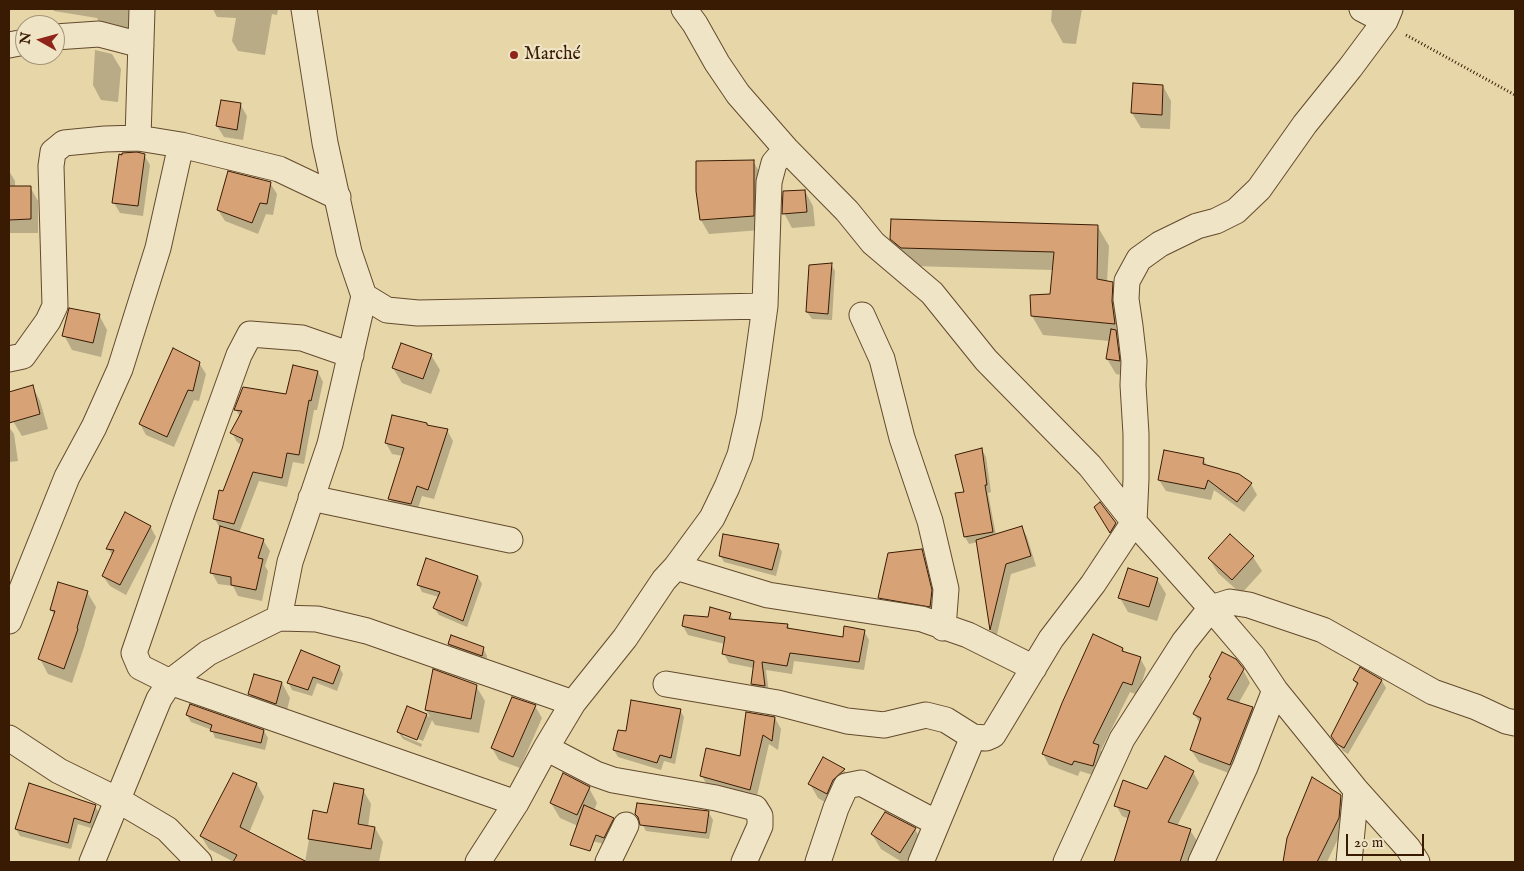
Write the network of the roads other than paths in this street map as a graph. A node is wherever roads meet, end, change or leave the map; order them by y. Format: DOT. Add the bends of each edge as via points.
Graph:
graph roads {
  1 [pos="142,9"];
  2 [pos="304,9"];
  3 [pos="1362,9"];
  4 [pos="692,14"];
  5 [pos="1387,15"];
  6 [pos="65,36"];
  7 [pos="141,45"];
  8 [pos="138,138"];
  9 [pos="181,145"];
  10 [pos="786,149"];
  11 [pos="338,198"];
  12 [pos="364,296"];
  13 [pos="765,306"];
  14 [pos="862,315"];
  15 [pos="351,355"];
  16 [pos="9,359"];
  17 [pos="311,498"];
  18 [pos="1134,522"];
  19 [pos="510,540"];
  20 [pos="676,567"];
  21 [pos="1211,608"];
  22 [pos="279,618"];
  23 [pos="9,621"];
  24 [pos="943,628"];
  25 [pos="1034,668"];
  26 [pos="170,682"];
  27 [pos="666,684"];
  28 [pos="1275,690"];
  29 [pos="573,703"];
  30 [pos="1515,723"];
  31 [pos="973,737"];
  32 [pos="9,738"];
  33 [pos="546,748"];
  34 [pos="1356,790"];
  35 [pos="118,800"];
  36 [pos="516,803"];
  37 [pos="937,823"];
  38 [pos="626,824"];
  39 [pos="92,862"];
  40 [pos="199,862"];
  41 [pos="478,862"];
  42 [pos="608,862"];
  43 [pos="744,862"];
  44 [pos="818,862"];
  45 [pos="921,862"];
  46 [pos="1066,862"];
  47 [pos="1201,862"];
  48 [pos="1350,862"];
  49 [pos="1417,862"];
  1 -- 7 [label="street"];
  2 -- 11 [label="street" via="325,143"];
  3 -- 5 [label="street"];
  4 -- 10 [label="street" via="717,63 738,94"];
  5 -- 18 [label="street" via="1259,189 1236,211 1160,244 1139,259 1127,281 1126,299 1134,360"];
  6 -- 7 [label="street" via="99,34"];
  7 -- 8 [label="street"];
  8 -- 9 [label="street"];
  8 -- 16 [label="street" via="64,144 53,152 55,306 48,322 23,356"];
  9 -- 11 [label="street" via="279,170"];
  9 -- 23 [label="street" via="158,248 120,369 67,477"];
  10 -- 13 [label="street" via="774,163 769,182"];
  10 -- 18 [label="street" via="847,211 873,243 932,293 986,360 1090,466"];
  11 -- 12 [label="street" via="349,252"];
  12 -- 13 [label="street" via="387,310 418,313"];
  12 -- 15 [label="street"];
  13 -- 20 [label="street" via="740,455 712,518"];
  14 -- 24 [label="street" via="882,358 902,438 930,521 946,589"];
  15 -- 17 [label="street" via="330,444"];
  15 -- 26 [label="street" via="302,338 250,334 239,355 134,653 140,667"];
  17 -- 19 [label="street"];
  17 -- 22 [label="street" via="290,562"];
  18 -- 21 [label="street"];
  18 -- 25 [label="street"];
  20 -- 24 [label="street" via="768,595 922,619"];
  20 -- 29 [label="street"];
  21 -- 28 [label="street"];
  21 -- 30 [label="street" via="1230,602 1249,605 1323,630 1433,692"];
  21 -- 46 [label="street" via="1184,642 1122,739"];
  22 -- 26 [label="street" via="208,653"];
  22 -- 29 [label="street" via="317,619 367,631"];
  24 -- 25 [label="street" via="968,635"];
  25 -- 31 [label="street" via="993,735"];
  26 -- 35 [label="street" via="158,699"];
  26 -- 36 [label="street"];
  27 -- 31 [label="street" via="778,703 847,721 884,725 926,714 946,720"];
  28 -- 34 [label="street"];
  28 -- 47 [label="street" via="1245,767"];
  29 -- 33 [label="street"];
  31 -- 37 [label="street"];
  32 -- 35 [label="street" via="59,771"];
  33 -- 36 [label="street"];
  33 -- 43 [label="street" via="613,780 755,808 760,816 760,826"];
  34 -- 48 [label="street"];
  34 -- 49 [label="street"];
  35 -- 39 [label="street"];
  35 -- 40 [label="street" via="167,829"];
  36 -- 41 [label="street"];
  37 -- 44 [label="street" via="861,782 846,786"];
  37 -- 45 [label="street"];
  38 -- 42 [label="street"];
}
